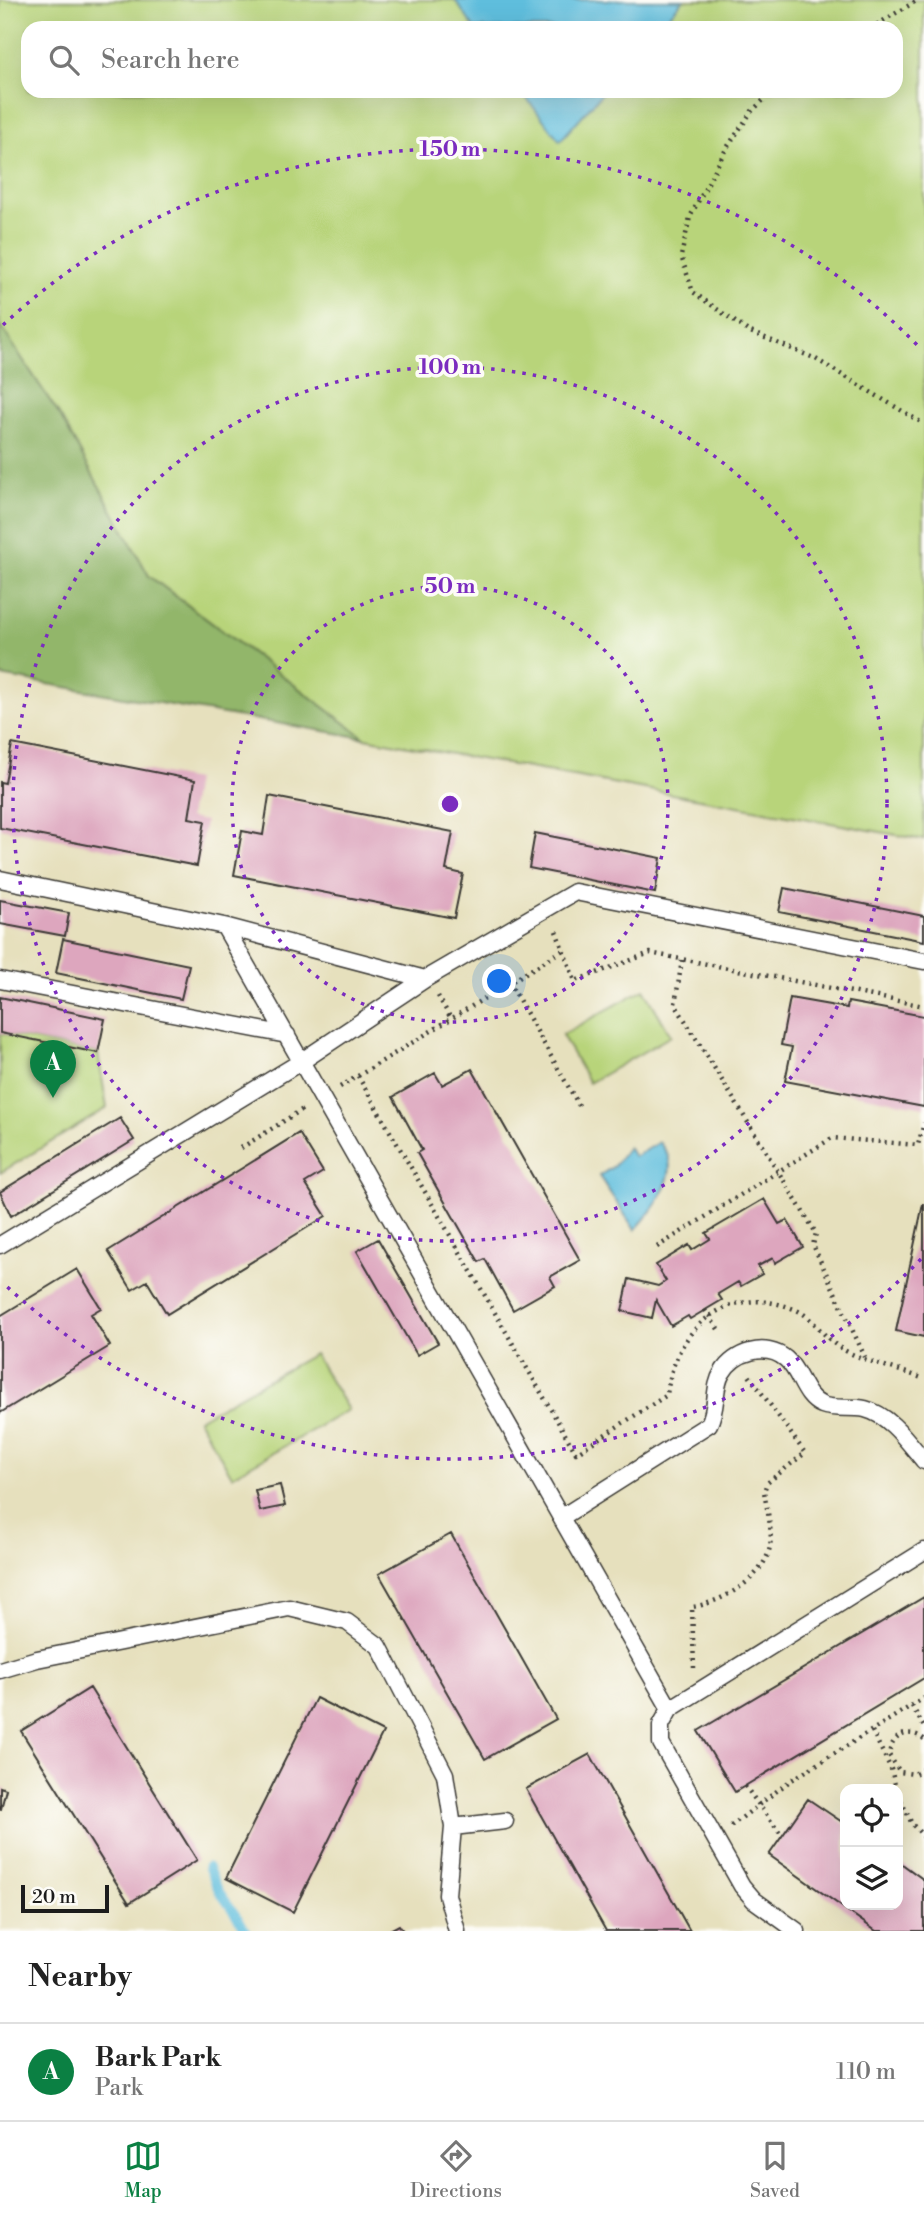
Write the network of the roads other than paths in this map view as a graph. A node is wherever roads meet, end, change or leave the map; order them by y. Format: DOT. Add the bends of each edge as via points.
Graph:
graph roads {
  1 [pos="0,879"];
  2 [pos="224,926"];
  3 [pos="924,961"];
  4 [pos="425,979"];
  5 [pos="0,980"];
  6 [pos="287,1035"];
  7 [pos="302,1061"];
  8 [pos="0,1245"];
  9 [pos="924,1461"];
  10 [pos="562,1517"];
  11 [pos="924,1551"];
  12 [pos="0,1670"];
  13 [pos="670,1709"];
  14 [pos="505,1821"];
  15 [pos="453,1827"];
  16 [pos="457,1931"];
  17 [pos="797,1931"];
  1 -- 2 [label="lane"];
  2 -- 4 [label="lane"];
  2 -- 6 [label="lane"];
  3 -- 4 [label="lane" via="575,892"];
  4 -- 7 [label="lane"];
  5 -- 6 [label="lane"];
  6 -- 7 [label="lane"];
  7 -- 8 [label="lane"];
  7 -- 10 [label="lane"];
  9 -- 10 [label="lane" via="883,1418 867,1409 823,1405 811,1397 786,1359 748,1351 730,1361 720,1376 716,1410 709,1423"];
  10 -- 13 [label="lane"];
  11 -- 13 [label="lane"];
  12 -- 15 [label="lane" via="289,1608 347,1622 379,1646 445,1774"];
  13 -- 17 [label="lane" via="661,1725 661,1743 735,1874 754,1900"];
  14 -- 15 [label="lane"];
  15 -- 16 [label="lane" via="447,1895"];
}
